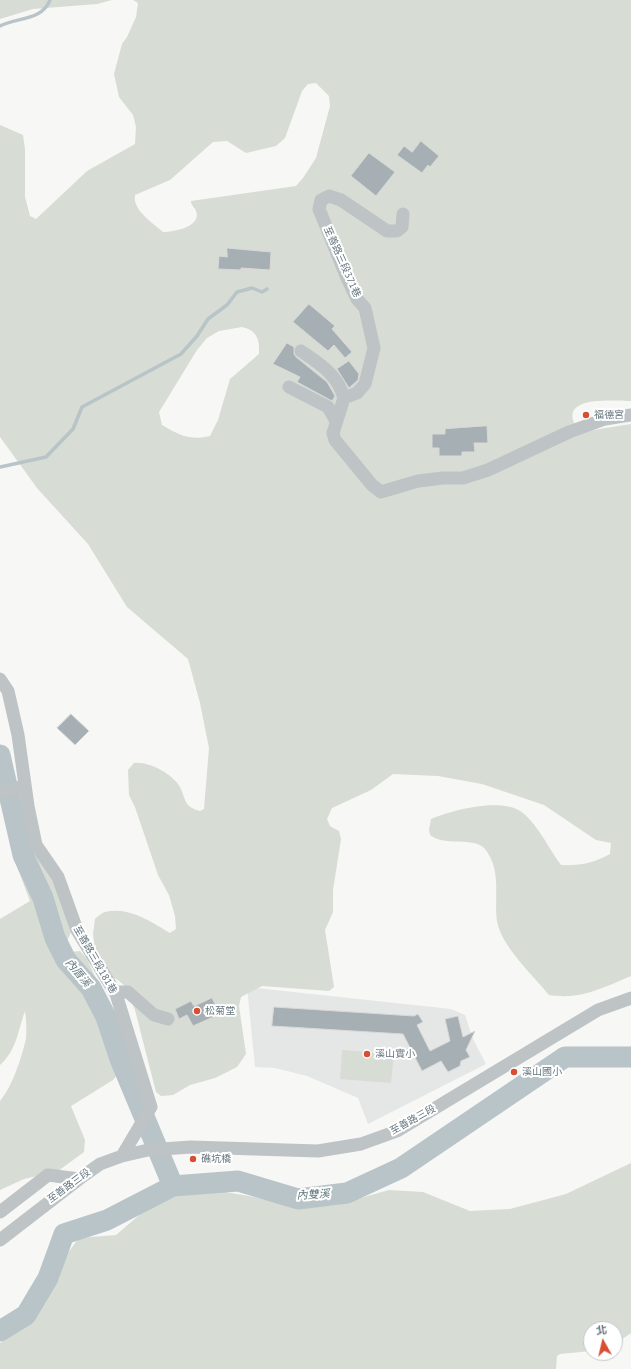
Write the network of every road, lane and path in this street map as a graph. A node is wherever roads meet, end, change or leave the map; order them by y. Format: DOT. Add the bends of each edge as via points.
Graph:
graph roads {
  1 [pos="403,214"];
  2 [pos="301,351"];
  3 [pos="289,386"];
  4 [pos="344,398"];
  5 [pos="631,415"];
  6 [pos="336,421"];
  7 [pos="0,679"];
  8 [pos="25,784"];
  9 [pos="5,792"];
  10 [pos="116,994"];
  11 [pos="631,998"];
  12 [pos="168,1019"];
  13 [pos="122,1156"];
  14 [pos="79,1179"];
  15 [pos="0,1212"];
  16 [pos="0,1240"];
  1 -- 4 [label="street, 至善路三段371巷" via="402,227 397,231 387,231 341,200 329,196 321,200 319,210 356,298 365,308 374,348 365,384 357,393"];
  2 -- 4 [label="street" via="330,372 341,388"];
  3 -- 6 [label="street" via="328,408"];
  4 -- 6 [label="street"];
  5 -- 6 [label="street" via="605,419 569,432 488,470 463,478 418,481 381,492 372,485 335,440 333,433"];
  7 -- 8 [label="street, 至善路三段181巷" via="8,692 12,706"];
  8 -- 9 [label="street"];
  8 -- 10 [label="street, 至善路三段181巷" via="36,845 58,877 76,930"];
  10 -- 12 [label="street" via="128,992 154,1015"];
  10 -- 13 [label="street, 至善路三段181巷" via="150,1107"];
  11 -- 13 [label="street, 至善路三段" via="598,1010 397,1131 361,1144 318,1151 168,1148"];
  13 -- 14 [label="street, 至善路三段" via="100,1164"];
  14 -- 15 [label="street" via="48,1175"];
  14 -- 16 [label="street, 至善路三段"];
}
